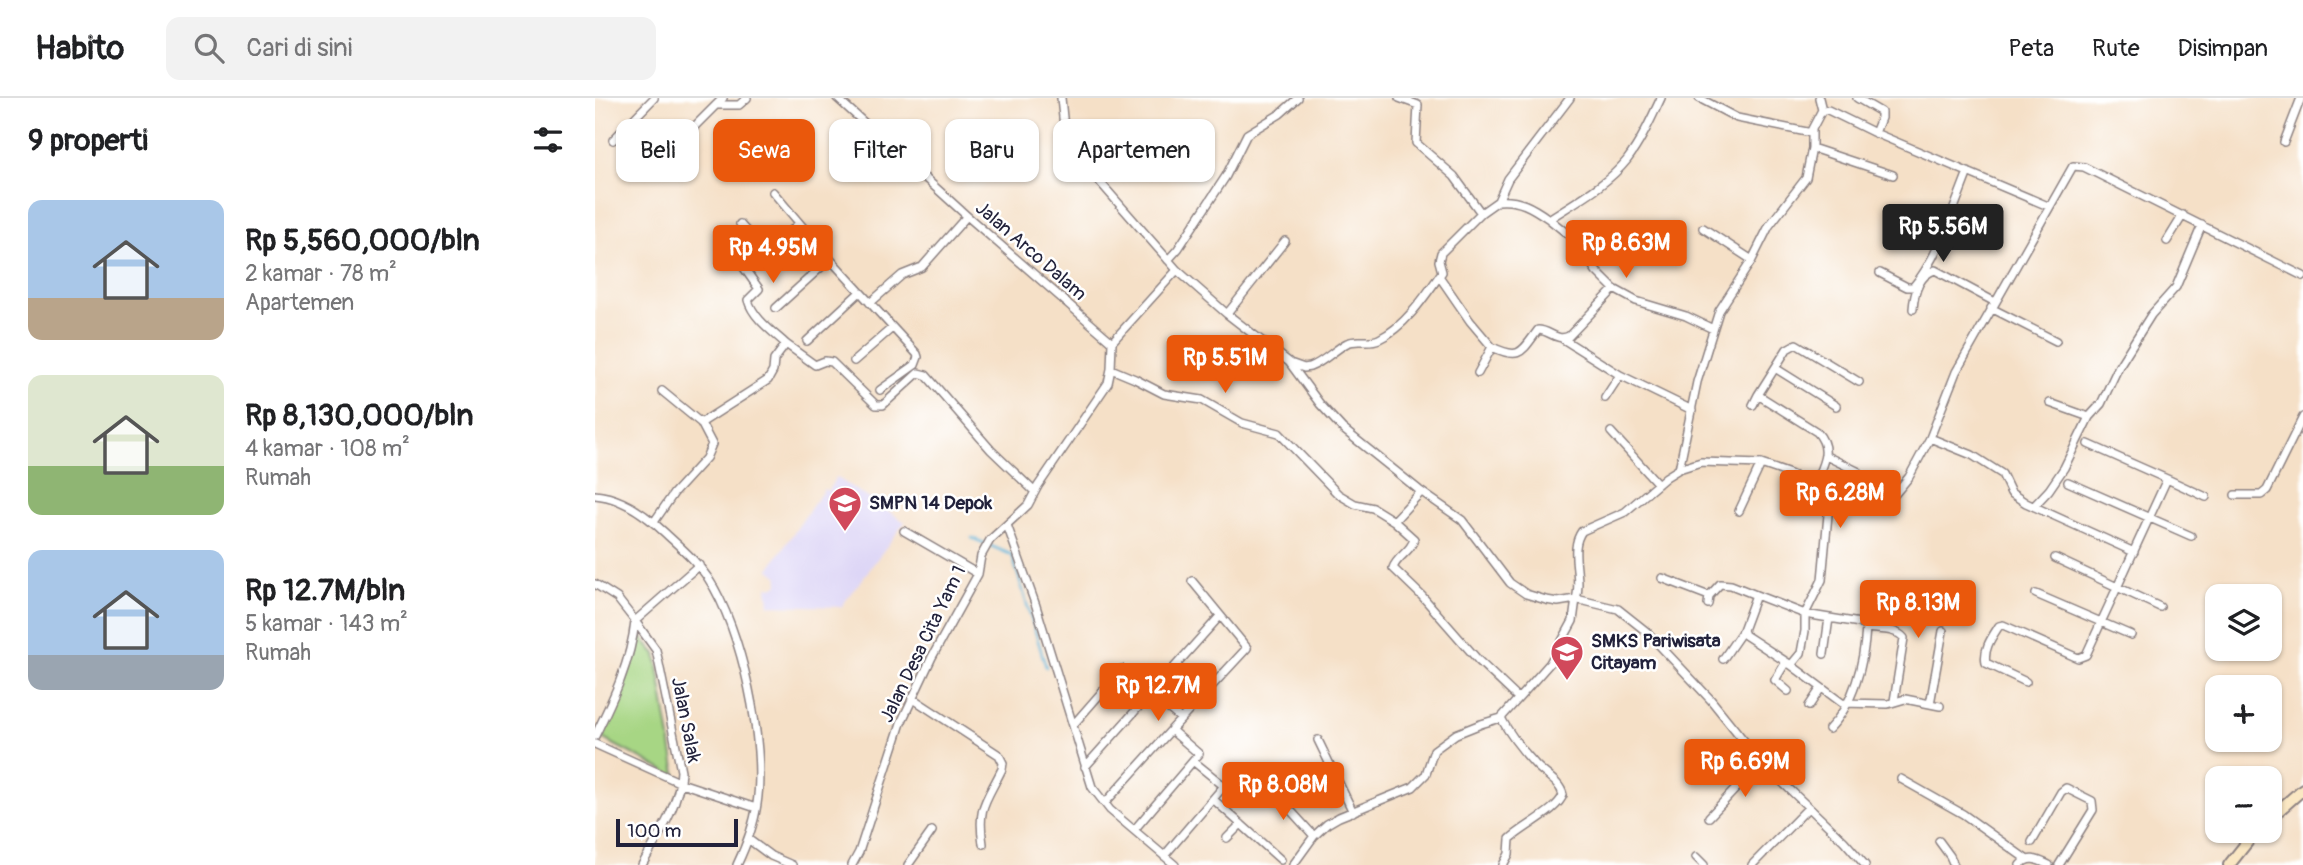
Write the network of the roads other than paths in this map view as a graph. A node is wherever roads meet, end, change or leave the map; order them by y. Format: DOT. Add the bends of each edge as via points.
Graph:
graph roads {
  1 [pos="654,98"];
  2 [pos="723,98"];
  3 [pos="747,98"];
  4 [pos="837,98"];
  5 [pos="1061,98"];
  6 [pos="1299,98"];
  7 [pos="1399,98"];
  8 [pos="1570,98"];
  9 [pos="1661,98"];
  10 [pos="1699,98"];
  11 [pos="1819,98"];
  12 [pos="1857,98"];
  13 [pos="2301,98"];
  14 [pos="1418,101"];
  15 [pos="716,105"];
  16 [pos="1822,110"];
  17 [pos="699,122"];
  18 [pos="1812,133"];
  19 [pos="1875,133"];
  20 [pos="613,140"];
  21 [pos="2284,142"];
  22 [pos="1812,148"];
  23 [pos="1968,172"];
  24 [pos="1893,175"];
  25 [pos="773,192"];
  26 [pos="1498,201"];
  27 [pos="2048,206"];
  28 [pos="1481,213"];
  29 [pos="2183,215"];
  30 [pos="967,216"];
  31 [pos="1549,219"];
  32 [pos="799,223"];
  33 [pos="740,224"];
  34 [pos="2203,225"];
  35 [pos="1703,228"];
  36 [pos="1285,241"];
  37 [pos="2167,242"];
  38 [pos="768,256"];
  39 [pos="830,259"];
  40 [pos="1752,260"];
  41 [pos="742,261"];
  42 [pos="761,262"];
  43 [pos="1173,265"];
  44 [pos="1880,273"];
  45 [pos="1439,276"];
  46 [pos="2303,276"];
  47 [pos="1614,289"];
  48 [pos="860,292"];
  49 [pos="870,303"];
  50 [pos="1993,305"];
  51 [pos="776,309"];
  52 [pos="1913,309"];
  53 [pos="1227,314"];
  54 [pos="892,328"];
  55 [pos="1713,329"];
  56 [pos="1563,339"];
  57 [pos="807,341"];
  58 [pos="2056,341"];
  59 [pos="1112,342"];
  60 [pos="786,344"];
  61 [pos="1492,347"];
  62 [pos="854,361"];
  63 [pos="1289,362"];
  64 [pos="1775,368"];
  65 [pos="1111,369"];
  66 [pos="1478,373"];
  67 [pos="1620,375"];
  68 [pos="1859,382"];
  69 [pos="880,390"];
  70 [pos="662,391"];
  71 [pos="1758,395"];
  72 [pos="1605,398"];
  73 [pos="2050,403"];
  74 [pos="1752,405"];
  75 [pos="1836,407"];
  76 [pos="1692,410"];
  77 [pos="2303,417"];
  78 [pos="2089,418"];
  79 [pos="701,423"];
  80 [pos="1611,432"];
  81 [pos="1930,439"];
  82 [pos="2088,444"];
  83 [pos="1826,456"];
  84 [pos="1761,464"];
  85 [pos="1679,469"];
  86 [pos="1859,472"];
  87 [pos="2167,479"];
  88 [pos="2068,482"];
  89 [pos="1658,484"];
  90 [pos="1814,485"];
  91 [pos="1035,492"];
  92 [pos="1421,492"];
  93 [pos="1830,494"];
  94 [pos="595,495"];
  95 [pos="2235,495"];
  96 [pos="2206,497"];
  97 [pos="2034,506"];
  98 [pos="1739,511"];
  99 [pos="2149,518"];
  100 [pos="1394,521"];
  101 [pos="654,522"];
  102 [pos="1007,525"];
  103 [pos="904,531"];
  104 [pos="2191,536"];
  105 [pos="2134,552"];
  106 [pos="2055,558"];
  107 [pos="699,565"];
  108 [pos="978,574"];
  109 [pos="1662,578"];
  110 [pos="1192,581"];
  111 [pos="595,584"];
  112 [pos="2118,587"];
  113 [pos="2036,594"];
  114 [pos="1756,595"];
  115 [pos="1576,599"];
  116 [pos="2160,607"];
  117 [pos="1805,614"];
  118 [pos="1220,615"];
  119 [pos="1829,618"];
  120 [pos="635,621"];
  121 [pos="2101,623"];
  122 [pos="1866,628"];
  123 [pos="1742,630"];
  124 [pos="1943,631"];
  125 [pos="2131,635"];
  126 [pos="1824,654"];
  127 [pos="1723,659"];
  128 [pos="1788,664"];
  129 [pos="2026,682"];
  130 [pos="1821,688"];
  131 [pos="1788,691"];
  132 [pos="1152,692"];
  133 [pos="912,698"];
  134 [pos="1518,698"];
  135 [pos="1894,701"];
  136 [pos="1849,702"];
  137 [pos="1930,704"];
  138 [pos="1809,706"];
  139 [pos="1940,706"];
  140 [pos="1501,718"];
  141 [pos="1181,719"];
  142 [pos="1073,725"];
  143 [pos="1829,729"];
  144 [pos="1171,730"];
  145 [pos="595,736"];
  146 [pos="1318,740"];
  147 [pos="595,744"];
  148 [pos="1193,761"];
  149 [pos="1761,762"];
  150 [pos="1086,767"];
  151 [pos="1901,779"];
  152 [pos="681,783"];
  153 [pos="2303,789"];
  154 [pos="1272,790"];
  155 [pos="1213,799"];
  156 [pos="1105,803"];
  157 [pos="756,807"];
  158 [pos="2282,807"];
  159 [pos="1808,808"];
  160 [pos="1353,812"];
  161 [pos="1709,817"];
  162 [pos="1241,824"];
  163 [pos="1134,830"];
  164 [pos="932,831"];
  165 [pos="1314,836"];
  166 [pos="1227,838"];
  167 [pos="748,839"];
  168 [pos="1939,841"];
  169 [pos="2032,842"];
  170 [pos="2246,843"];
  171 [pos="983,844"];
  172 [pos="1164,856"];
  173 [pos="1696,857"];
  174 [pos="1281,860"];
  175 [pos="2023,862"];
  176 [pos="642,865"];
  177 [pos="737,865"];
  178 [pos="792,865"];
  179 [pos="852,865"];
  180 [pos="908,865"];
  181 [pos="1175,865"];
  182 [pos="1293,865"];
  183 [pos="1503,865"];
  184 [pos="1704,865"];
  185 [pos="1752,865"];
  186 [pos="1865,865"];
  187 [pos="1954,865"];
  188 [pos="2049,865"];
  189 [pos="2059,865"];
  190 [pos="2228,865"];
  1 -- 20 [label="street"];
  2 -- 15 [label="street"];
  3 -- 15 [label="street" via="739,105"];
  4 -- 30 [label="street, Jalan Arco Dalam"];
  5 -- 43 [label="street" via="1065,137 1071,149"];
  6 -- 43 [label="street" via="1247,134 1226,176 1178,249"];
  7 -- 14 [label="street"];
  8 -- 26 [label="street" via="1508,179"];
  9 -- 31 [label="street" via="1621,166"];
  10 -- 18 [label="street" via="1737,118"];
  11 -- 16 [label="street"];
  12 -- 19 [label="street" via="1881,112"];
  13 -- 21 [label="street"];
  14 -- 28 [label="street" via="1416,144 1454,176"];
  15 -- 17 [label="street"];
  16 -- 18 [label="street"];
  16 -- 19 [label="street"];
  18 -- 22 [label="street"];
  19 -- 23 [label="street"];
  22 -- 24 [label="street"];
  22 -- 40 [label="street" via="1806,178 1769,226"];
  23 -- 27 [label="street"];
  23 -- 44 [label="street" via="1942,235 1913,287"];
  25 -- 32 [label="street"];
  26 -- 28 [label="street"];
  26 -- 31 [label="street" via="1525,204"];
  27 -- 29 [label="street" via="2076,165"];
  27 -- 50 [label="street"];
  28 -- 45 [label="street" via="1441,253"];
  29 -- 34 [label="street"];
  29 -- 37 [label="street"];
  30 -- 49 [label="street" via="927,262 902,275"];
  30 -- 59 [label="street, Jalan Arco Dalam"];
  31 -- 47 [label="street" via="1575,240"];
  32 -- 38 [label="street"];
  32 -- 39 [label="street"];
  33 -- 38 [label="street"];
  34 -- 46 [label="street"];
  34 -- 78 [label="street" via="2176,287 2151,315"];
  35 -- 40 [label="street"];
  36 -- 53 [label="street"];
  38 -- 42 [label="street"];
  39 -- 48 [label="street"];
  39 -- 51 [label="street"];
  40 -- 55 [label="street" via="1719,311"];
  41 -- 60 [label="street" via="759,289 749,304"];
  43 -- 53 [label="street"];
  43 -- 59 [label="street"];
  45 -- 61 [label="street"];
  45 -- 63 [label="street" via="1390,333 1369,343 1347,343 1318,365 1304,368"];
  47 -- 55 [label="street"];
  47 -- 56 [label="street"];
  48 -- 49 [label="street"];
  48 -- 57 [label="street"];
  49 -- 54 [label="street"];
  50 -- 52 [label="street" via="1935,270 1919,285"];
  50 -- 58 [label="street"];
  50 -- 81 [label="street" via="1956,372"];
  53 -- 63 [label="street"];
  54 -- 62 [label="street"];
  54 -- 69 [label="street" via="918,357 915,365"];
  55 -- 76 [label="street"];
  56 -- 61 [label="street" via="1538,330 1515,354"];
  56 -- 67 [label="street"];
  59 -- 65 [label="street"];
  60 -- 79 [label="street" via="773,360 768,380"];
  60 -- 91 [label="street" via="815,365 832,362 876,405 883,405 918,373 926,375 991,450"];
  61 -- 66 [label="street"];
  63 -- 92 [label="street" via="1343,429"];
  64 -- 68 [label="street" via="1796,344"];
  64 -- 71 [label="street"];
  64 -- 75 [label="street"];
  65 -- 91 [label="street, Jalan Desa Cita Yam 1" via="1108,383"];
  65 -- 100 [label="street" via="1164,394 1202,400 1242,423 1279,433 1338,494"];
  67 -- 72 [label="street"];
  67 -- 76 [label="street"];
  70 -- 79 [label="street"];
  71 -- 74 [label="street"];
  71 -- 83 [label="street" via="1817,432 1824,440"];
  73 -- 78 [label="street"];
  76 -- 85 [label="street"];
  77 -- 95 [label="street" via="2267,490 2261,495"];
  78 -- 97 [label="street" via="2064,468"];
  79 -- 101 [label="street" via="712,444 709,453"];
  80 -- 89 [label="street"];
  81 -- 93 [label="street" via="1903,487 1888,499 1852,504"];
  81 -- 97 [label="street" via="1972,455 2002,474 2011,493"];
  82 -- 87 [label="street"];
  83 -- 86 [label="street"];
  83 -- 90 [label="street"];
  84 -- 85 [label="street" via="1700,462"];
  84 -- 90 [label="street"];
  84 -- 98 [label="street"];
  85 -- 89 [label="street"];
  87 -- 96 [label="street"];
  87 -- 99 [label="street"];
  88 -- 99 [label="street"];
  89 -- 115 [label="street" via="1625,512 1587,527 1579,535"];
  90 -- 93 [label="street"];
  91 -- 102 [label="street, Jalan Desa Cita Yam 1"];
  92 -- 100 [label="street"];
  92 -- 115 [label="street" via="1462,520 1517,589 1558,602"];
  93 -- 117 [label="street" via="1822,580"];
  94 -- 101 [label="street" via="616,499"];
  97 -- 105 [label="street"];
  99 -- 104 [label="street"];
  99 -- 105 [label="street"];
  100 -- 134 [label="street" via="1414,539 1393,568"];
  101 -- 107 [label="street"];
  102 -- 108 [label="street, Jalan Desa Cita Yam 1" via="990,540"];
  102 -- 142 [label="street"];
  103 -- 108 [label="street"];
  105 -- 112 [label="street"];
  106 -- 112 [label="street"];
  107 -- 120 [label="street"];
  107 -- 157 [label="street" via="727,614 747,678 756,749"];
  108 -- 133 [label="street, Jalan Desa Cita Yam 1"];
  109 -- 114 [label="street" via="1708,600 1716,587 1725,583"];
  110 -- 118 [label="street"];
  111 -- 120 [label="street, Jalan Salak" via="617,598"];
  112 -- 116 [label="street"];
  112 -- 121 [label="street"];
  113 -- 121 [label="street"];
  114 -- 117 [label="street"];
  114 -- 123 [label="street"];
  115 -- 134 [label="street" via="1573,621 1559,648"];
  115 -- 149 [label="street" via="1611,607 1632,618 1698,685"];
  117 -- 119 [label="street"];
  117 -- 128 [label="street" via="1803,646"];
  118 -- 132 [label="street"];
  118 -- 141 [label="street" via="1247,648"];
  119 -- 122 [label="street"];
  119 -- 126 [label="street"];
  120 -- 145 [label="street" via="630,652"];
  120 -- 152 [label="street, Jalan Salak" via="656,650"];
  121 -- 125 [label="street"];
  121 -- 129 [label="street" via="2086,655 2080,658 2000,626 1986,652 1986,663"];
  122 -- 135 [label="street" via="1893,631 1904,638"];
  122 -- 136 [label="street"];
  123 -- 127 [label="street"];
  123 -- 128 [label="street"];
  124 -- 137 [label="street"];
  128 -- 130 [label="street"];
  128 -- 131 [label="street" via="1775,680"];
  130 -- 136 [label="street" via="1836,700"];
  130 -- 138 [label="street"];
  132 -- 141 [label="street"];
  132 -- 142 [label="street" via="1122,668"];
  132 -- 150 [label="street"];
  133 -- 171 [label="street" via="999,755 1003,763 981,810"];
  133 -- 179 [label="street, Jalan Desa Cita Yam 1"];
  134 -- 140 [label="street"];
  135 -- 136 [label="street"];
  135 -- 137 [label="street"];
  136 -- 143 [label="street"];
  137 -- 139 [label="street"];
  140 -- 160 [label="street" via="1456,734 1434,750 1426,774 1413,787"];
  140 -- 183 [label="street" via="1563,795 1554,808 1510,839"];
  141 -- 144 [label="street"];
  142 -- 150 [label="street"];
  144 -- 148 [label="street" via="1199,754"];
  144 -- 156 [label="street"];
  146 -- 160 [label="street"];
  147 -- 152 [label="street"];
  148 -- 155 [label="street" via="1224,786"];
  148 -- 163 [label="street"];
  149 -- 159 [label="street"];
  149 -- 161 [label="street"];
  150 -- 156 [label="street" via="1092,787"];
  151 -- 175 [label="street" via="1963,814"];
  152 -- 157 [label="street"];
  152 -- 176 [label="street, Jalan Salak"];
  153 -- 158 [label="main road"];
  154 -- 165 [label="street"];
  155 -- 162 [label="street"];
  155 -- 172 [label="street"];
  156 -- 163 [label="street"];
  157 -- 167 [label="street"];
  159 -- 185 [label="street"];
  159 -- 186 [label="street"];
  160 -- 165 [label="street" via="1333,820"];
  162 -- 166 [label="street"];
  162 -- 174 [label="street"];
  163 -- 172 [label="street"];
  164 -- 180 [label="street"];
  165 -- 182 [label="street"];
  167 -- 177 [label="street"];
  167 -- 178 [label="street"];
  168 -- 187 [label="street"];
  169 -- 189 [label="street" via="2066,788 2092,801 2093,810"];
  170 -- 190 [label="main road"];
  172 -- 181 [label="street"];
  173 -- 184 [label="street"];
  175 -- 188 [label="street" via="2033,859"];
}
